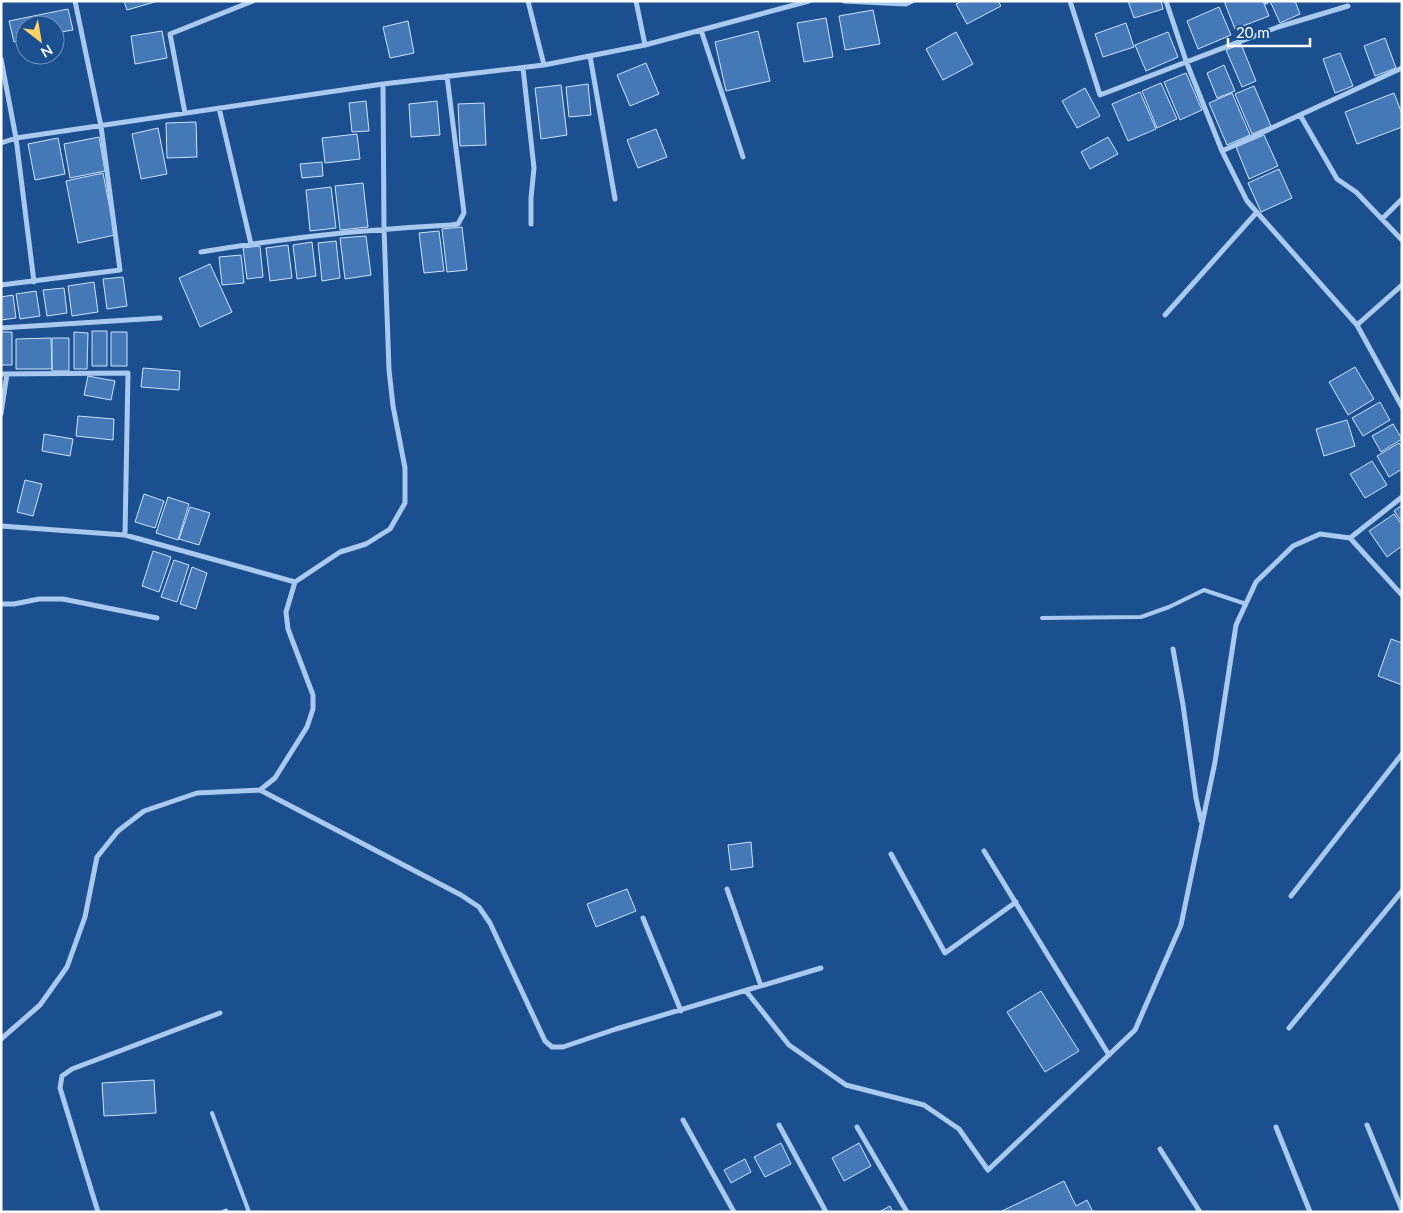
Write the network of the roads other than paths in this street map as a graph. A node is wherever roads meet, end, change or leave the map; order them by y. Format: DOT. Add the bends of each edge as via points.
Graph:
graph roads {
  1 [pos="75,1"];
  2 [pos="253,1"];
  3 [pos="528,1"];
  4 [pos="636,1"];
  5 [pos="808,1"];
  6 [pos="844,1"];
  7 [pos="912,1"];
  8 [pos="1070,1"];
  9 [pos="1166,1"];
  10 [pos="1348,6"];
  11 [pos="701,30"];
  12 [pos="645,45"];
  13 [pos="590,56"];
  14 [pos="1,59"];
  15 [pos="1186,62"];
  16 [pos="544,66"];
  17 [pos="523,68"];
  18 [pos="1402,68"];
  19 [pos="447,76"];
  20 [pos="382,84"];
  21 [pos="219,108"];
  22 [pos="185,113"];
  23 [pos="1300,115"];
  24 [pos="101,126"];
  25 [pos="16,138"];
  26 [pos="1,143"];
  27 [pos="1222,151"];
  28 [pos="743,158"];
  29 [pos="615,199"];
  30 [pos="1402,199"];
  31 [pos="1256,212"];
  32 [pos="1382,219"];
  33 [pos="531,224"];
  34 [pos="384,228"];
  35 [pos="1402,240"];
  36 [pos="251,244"];
  37 [pos="201,252"];
  38 [pos="34,282"];
  39 [pos="1402,285"];
  40 [pos="1,286"];
  41 [pos="1165,315"];
  42 [pos="160,318"];
  43 [pos="1357,325"];
  44 [pos="1,328"];
  45 [pos="4,374"];
  46 [pos="1402,407"];
  47 [pos="1,414"];
  48 [pos="1402,497"];
  49 [pos="1,526"];
  50 [pos="125,535"];
  51 [pos="1350,538"];
  52 [pos="295,582"];
  53 [pos="1402,595"];
  54 [pos="1,604"];
  55 [pos="1246,604"];
  56 [pos="157,618"];
  57 [pos="1042,618"];
  58 [pos="1173,649"];
  59 [pos="1402,754"];
  60 [pos="260,790"];
  61 [pos="1202,824"];
  62 [pos="984,851"];
  63 [pos="891,854"];
  64 [pos="727,889"];
  65 [pos="1402,891"];
  66 [pos="1291,896"];
  67 [pos="1016,902"];
  68 [pos="643,918"];
  69 [pos="821,968"];
  70 [pos="761,986"];
  71 [pos="746,990"];
  72 [pos="681,1011"];
  73 [pos="220,1013"];
  74 [pos="1289,1028"];
  75 [pos="1,1039"];
  76 [pos="1110,1055"];
  77 [pos="212,1113"];
  78 [pos="683,1120"];
  79 [pos="779,1125"];
  80 [pos="1367,1125"];
  81 [pos="857,1127"];
  82 [pos="1276,1127"];
  83 [pos="1160,1149"];
  84 [pos="1402,1210"];
  85 [pos="98,1212"];
  86 [pos="249,1212"];
  87 [pos="734,1212"];
  88 [pos="826,1212"];
  89 [pos="907,1212"];
  90 [pos="1200,1212"];
  91 [pos="1310,1212"];
  1 -- 24 [label="street"];
  2 -- 22 [label="street" via="170,34"];
  3 -- 16 [label="street"];
  4 -- 12 [label="street"];
  5 -- 11 [label="street"];
  6 -- 7 [label="street" via="906,4"];
  8 -- 15 [label="street" via="1100,95"];
  9 -- 15 [label="street"];
  10 -- 15 [label="street" via="1278,27"];
  11 -- 12 [label="street"];
  11 -- 28 [label="street"];
  12 -- 13 [label="street"];
  13 -- 16 [label="street"];
  13 -- 29 [label="street"];
  14 -- 25 [label="street"];
  15 -- 27 [label="street"];
  16 -- 17 [label="street"];
  17 -- 19 [label="street"];
  17 -- 33 [label="street" via="534,168"];
  18 -- 23 [label="street"];
  19 -- 20 [label="street"];
  19 -- 34 [label="street" via="464,213 462,219 451,226"];
  20 -- 21 [label="street"];
  20 -- 34 [label="street"];
  21 -- 22 [label="street"];
  21 -- 36 [label="street"];
  22 -- 24 [label="street"];
  23 -- 27 [label="street"];
  23 -- 32 [label="street" via="1337,179 1356,192"];
  24 -- 25 [label="street"];
  24 -- 38 [label="street" via="120,270"];
  25 -- 26 [label="street"];
  25 -- 38 [label="street"];
  27 -- 31 [label="street" via="1247,201"];
  30 -- 32 [label="street"];
  31 -- 41 [label="street"];
  31 -- 43 [label="street"];
  32 -- 35 [label="street"];
  34 -- 36 [label="street"];
  34 -- 52 [label="street" via="389,370 405,468 405,503 390,529 366,544 340,552"];
  36 -- 37 [label="street"];
  38 -- 40 [label="street"];
  39 -- 43 [label="street"];
  42 -- 44 [label="street"];
  43 -- 46 [label="street"];
  45 -- 47 [label="street"];
  45 -- 50 [label="street" via="128,373"];
  48 -- 51 [label="street"];
  49 -- 50 [label="street"];
  50 -- 52 [label="street"];
  51 -- 53 [label="street"];
  51 -- 55 [label="street" via="1320,534 1293,546 1256,582"];
  52 -- 60 [label="street" via="286,612 288,629 313,695 314,709 307,727 275,778"];
  54 -- 56 [label="street" via="64,599"];
  55 -- 57 [label="lane" via="1204,590 1141,617"];
  55 -- 61 [label="street" via="1236,626"];
  58 -- 61 [label="street"];
  59 -- 66 [label="street"];
  60 -- 72 [label="street" via="480,907 490,922 544,1040 552,1047 563,1047"];
  60 -- 75 [label="street" via="197,793 144,811 118,831 97,857 85,917 67,967 40,1005"];
  61 -- 76 [label="street" via="1181,925 1135,1030"];
  62 -- 67 [label="street"];
  63 -- 67 [label="street" via="945,953"];
  64 -- 70 [label="street"];
  65 -- 74 [label="street"];
  67 -- 76 [label="street"];
  68 -- 72 [label="street"];
  69 -- 70 [label="street"];
  70 -- 71 [label="street"];
  71 -- 72 [label="street"];
  71 -- 76 [label="street" via="789,1045 846,1085 924,1105 959,1129 988,1170"];
  73 -- 85 [label="street" via="72,1068 62,1076 60,1088"];
  77 -- 86 [label="lane"];
  78 -- 87 [label="street"];
  79 -- 88 [label="street"];
  80 -- 84 [label="street"];
  81 -- 89 [label="street"];
  82 -- 91 [label="street"];
  83 -- 90 [label="street"];
}
